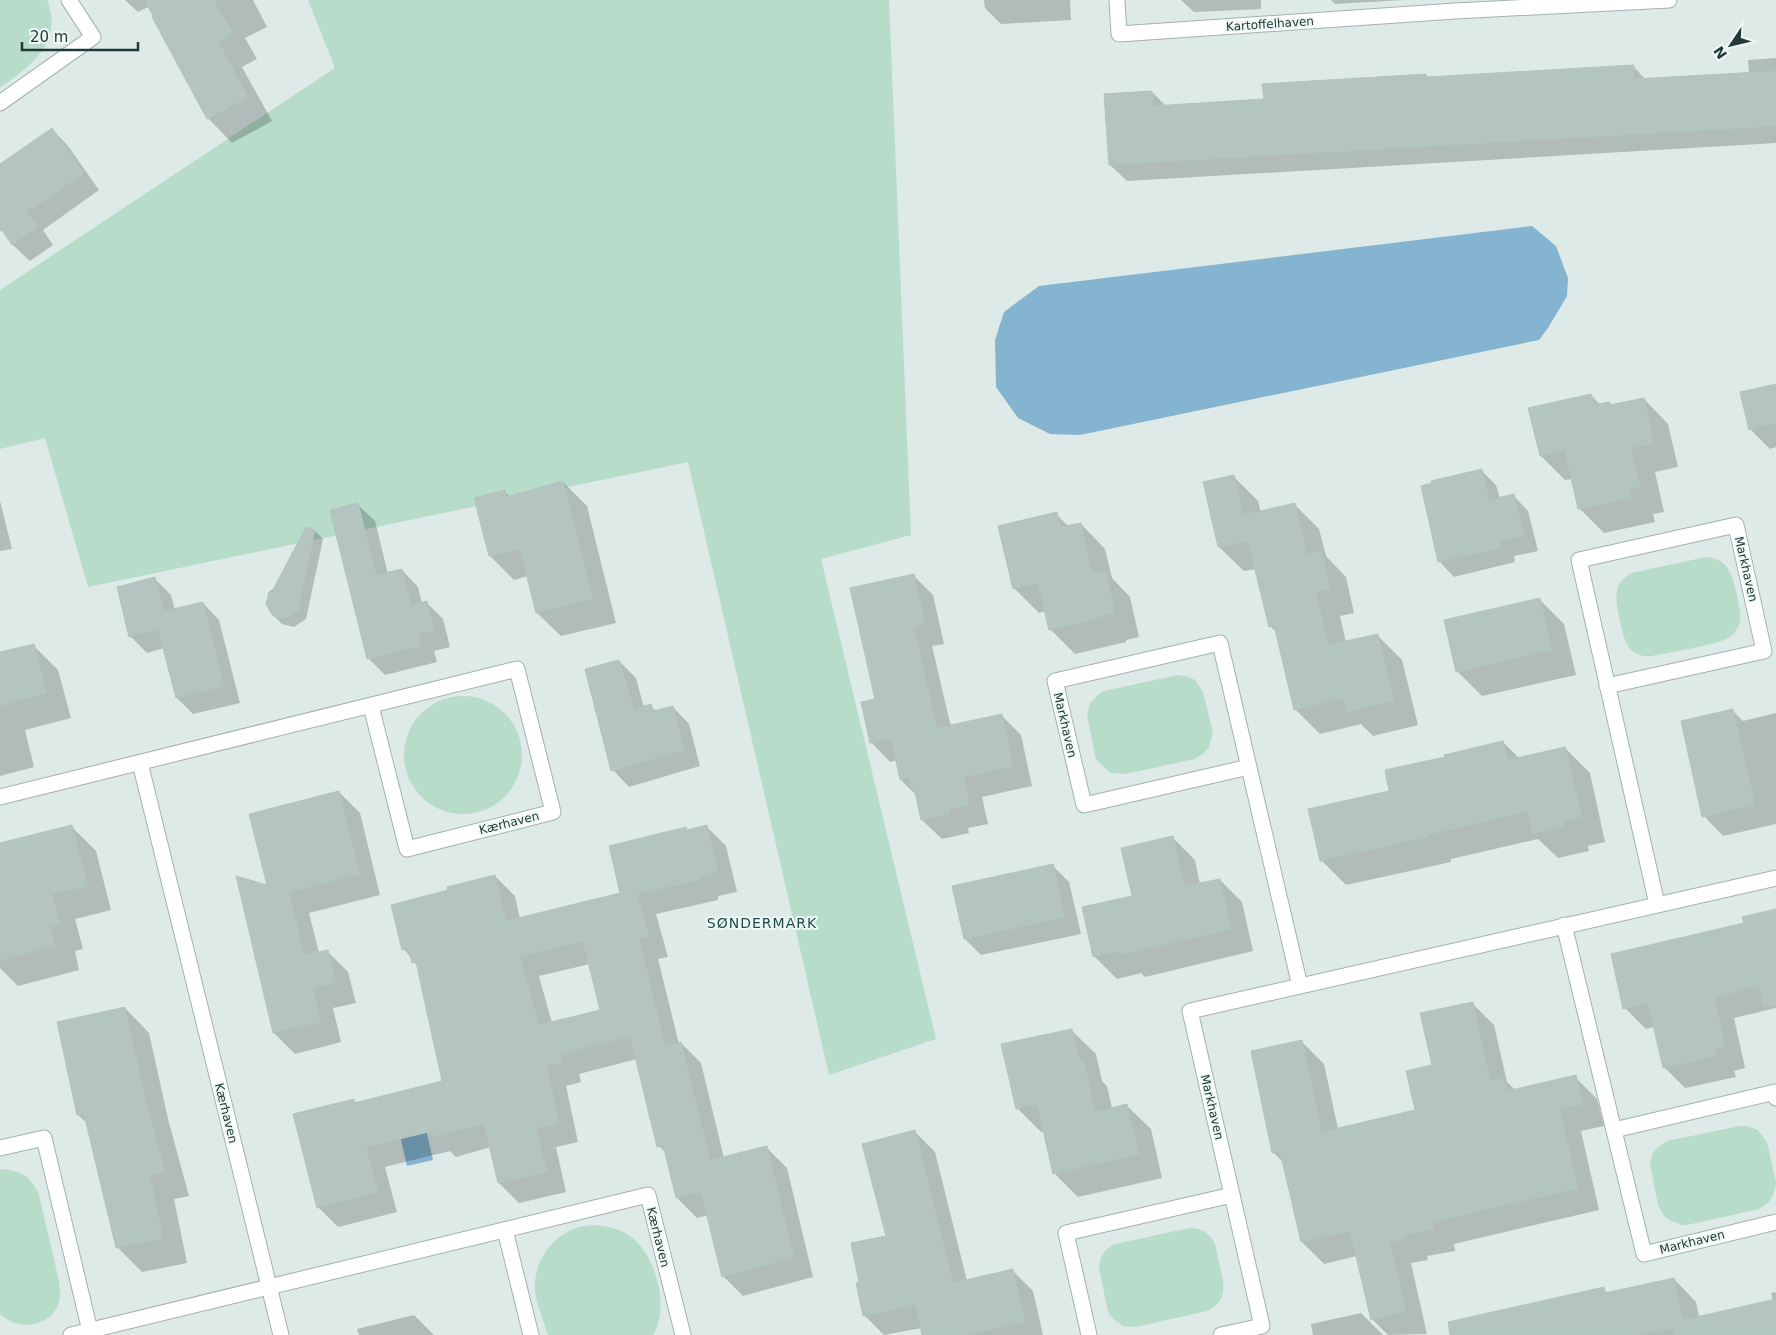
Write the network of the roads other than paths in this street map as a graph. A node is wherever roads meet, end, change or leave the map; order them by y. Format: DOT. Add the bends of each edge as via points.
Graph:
graph roads {
  1 [pos="69,0"];
  2 [pos="1117,0"];
  3 [pos="1669,0"];
  4 [pos="1454,6"];
  5 [pos="0,103"];
  6 [pos="1607,686"];
  7 [pos="371,706"];
  8 [pos="140,763"];
  9 [pos="1249,767"];
  10 [pos="0,797"];
  11 [pos="1776,878"];
  12 [pos="1657,904"];
  13 [pos="1564,925"];
  14 [pos="1300,986"];
  15 [pos="1776,1098"];
  16 [pos="1614,1130"];
  17 [pos="0,1148"];
  18 [pos="1232,1195"];
  19 [pos="1776,1222"];
  20 [pos="505,1230"];
  21 [pos="269,1288"];
  22 [pos="90,1330"];
  23 [pos="71,1335"];
  24 [pos="281,1335"];
  25 [pos="531,1335"];
  26 [pos="683,1335"];
  27 [pos="1089,1335"];
  28 [pos="1221,1335"];
  1 -- 5 [label="street" via="93,37"];
  2 -- 4 [label="street, Kartoffelhaven" via="1119,34"];
  3 -- 4 [label="street, Kartoffelhaven"];
  6 -- 6 [label="street, Markhaven" via="1579,560 1736,525 1764,650"];
  6 -- 12 [label="street, Markhaven"];
  7 -- 7 [label="street, Kærhaven" via="517,670 553,812 407,848"];
  7 -- 8 [label="street, Kærhaven"];
  8 -- 10 [label="street, Kærhaven"];
  8 -- 21 [label="street, Kærhaven"];
  9 -- 9 [label="street, Markhaven" via="1220,643 1055,682 1084,806"];
  9 -- 14 [label="street, Markhaven"];
  11 -- 12 [label="street, Markhaven"];
  12 -- 13 [label="street, Markhaven"];
  13 -- 14 [label="street, Markhaven"];
  13 -- 16 [label="street, Markhaven"];
  14 -- 18 [label="street, Markhaven" via="1190,1011"];
  15 -- 16 [label="street" via="1774,1092"];
  16 -- 19 [label="street, Markhaven" via="1644,1254"];
  17 -- 22 [label="street" via="44,1138"];
  18 -- 27 [label="street" via="1066,1233"];
  18 -- 28 [label="street, Markhaven" via="1262,1326"];
  20 -- 21 [label="street, Kærhaven"];
  20 -- 25 [label="street"];
  20 -- 26 [label="street, Kærhaven" via="648,1195"];
  21 -- 22 [label="street, Kærhaven"];
  21 -- 24 [label="street, Kærhaven"];
  22 -- 23 [label="street, Kærhaven"];
}
